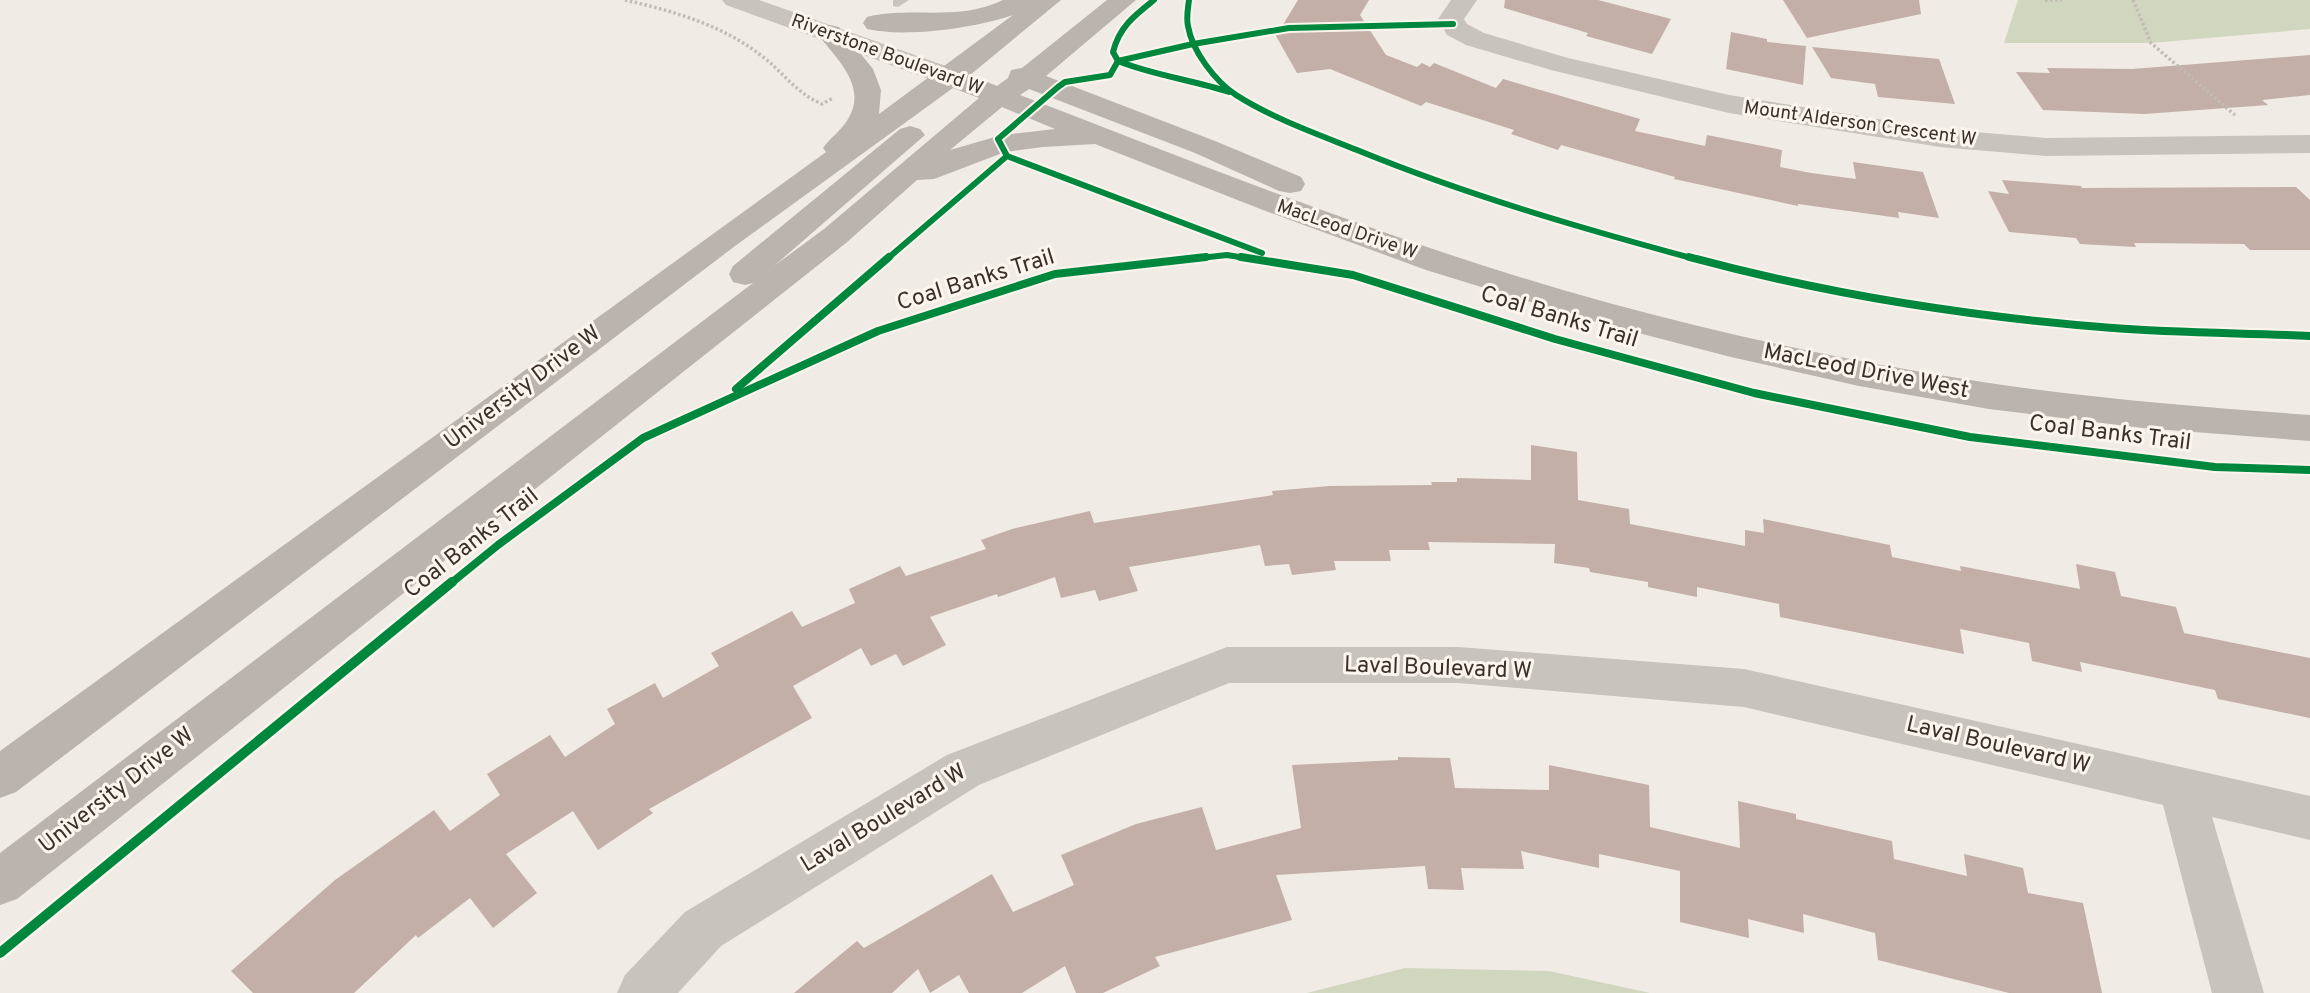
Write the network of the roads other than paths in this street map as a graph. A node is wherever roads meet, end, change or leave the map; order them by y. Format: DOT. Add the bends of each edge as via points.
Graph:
graph roads {
  1 [pos="735,0"];
  2 [pos="1023,0"];
  3 [pos="1048,0"];
  4 [pos="1083,0"];
  5 [pos="1123,0"];
  6 [pos="1464,0"];
  7 [pos="847,18"];
  8 [pos="1075,39"];
  9 [pos="964,73"];
  10 [pos="1011,81"];
  11 [pos="1125,116"];
  12 [pos="2310,145"];
  13 [pos="1131,148"];
  14 [pos="817,174"];
  15 [pos="878,201"];
  16 [pos="1434,260"];
  17 [pos="2310,428"];
  18 [pos="414,561"];
  19 [pos="0,777"];
  20 [pos="2180,788"];
  21 [pos="2310,818"];
  22 [pos="0,882"];
  23 [pos="643,993"];
  24 [pos="2238,993"];
  1 -- 7 [label="street, Riverstone Boulevard W"];
  2 -- 7 [label="main road" via="1003,12 944,22"];
  3 -- 9 [label="main road, University Drive W"];
  4 -- 10 [label="main road"];
  5 -- 8 [label="main road"];
  6 -- 12 [label="street, Mount Alderson Crescent W" via="1451,19 1456,29 1475,39 1728,104 1941,138 2046,147"];
  7 -- 9 [label="street, Riverstone Boulevard W"];
  7 -- 9 [label="street, Riverstone Boulevard W"];
  7 -- 14 [label="main road" via="867,86 865,114"];
  8 -- 10 [label="main road"];
  8 -- 11 [label="main road" via="1090,78"];
  9 -- 10 [label="main road, Riverstone Boulevard W"];
  9 -- 14 [label="main road, University Drive W"];
  9 -- 18 [label="main road" via="888,153 547,440"];
  10 -- 11 [label="main road, MacLeod Drive W"];
  10 -- 13 [label="main road, MacLeod Drive W"];
  10 -- 15 [label="main road, University Drive W"];
  11 -- 16 [label="main road, MacLeod Drive W" via="1278,178"];
  13 -- 15 [label="main road" via="1062,136 1000,144 949,160"];
  13 -- 16 [label="main road, MacLeod Drive W" via="1288,210"];
  14 -- 19 [label="main road, University Drive W"];
  15 -- 18 [label="main road, University Drive W"];
  16 -- 17 [label="main road, MacLeod Drive West" via="1654,326 1898,380 2117,412"];
  18 -- 22 [label="main road, University Drive W"];
  20 -- 21 [label="street, Laval Boulevard W"];
  20 -- 23 [label="street, Laval Boulevard W" via="1744,688 1458,665 1227,665 963,770 703,929"];
  20 -- 24 [label="street"];
}
